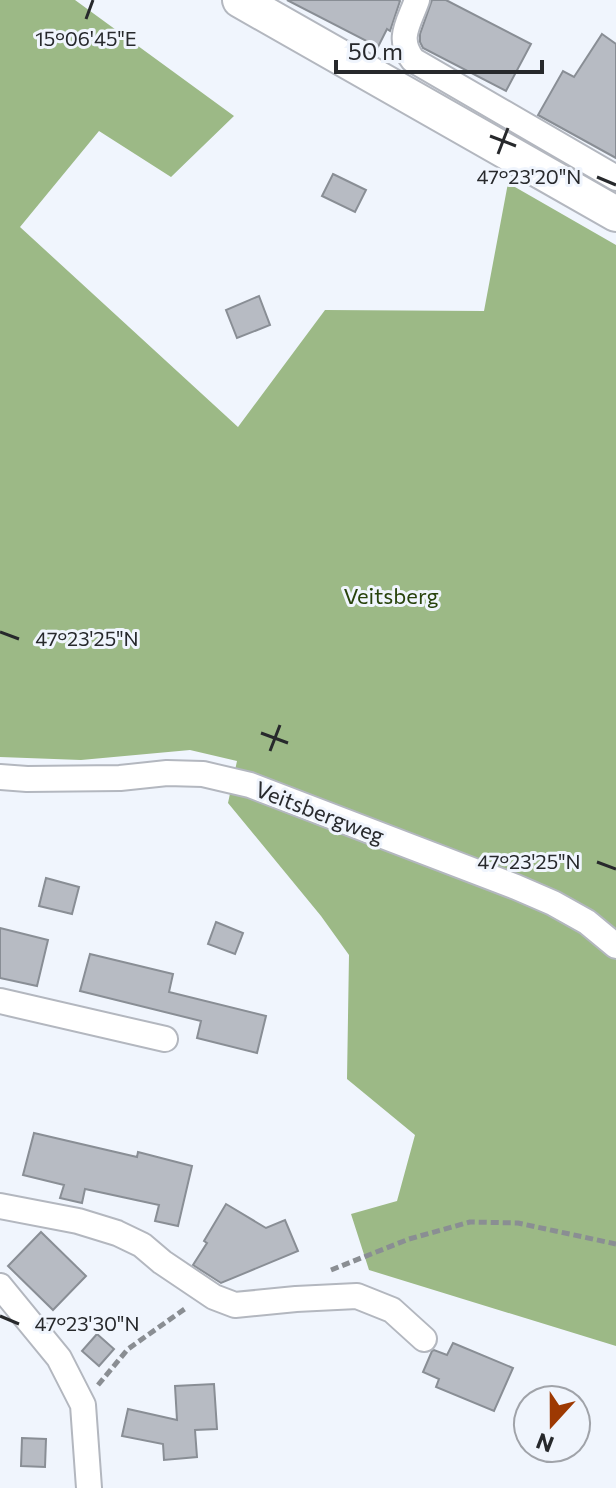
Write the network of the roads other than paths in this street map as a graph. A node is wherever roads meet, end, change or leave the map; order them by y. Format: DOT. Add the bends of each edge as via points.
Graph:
graph roads {
  1 [pos="240,0"];
  2 [pos="417,0"];
  3 [pos="616,178"];
  4 [pos="616,214"];
  5 [pos="0,777"];
  6 [pos="616,946"];
  7 [pos="0,1001"];
  8 [pos="165,1039"];
  9 [pos="0,1206"];
  10 [pos="0,1286"];
  11 [pos="424,1339"];
  12 [pos="89,1488"];
  1 -- 4 [label="main road"];
  2 -- 3 [label="street" via="404,36 413,60"];
  5 -- 6 [label="street, Veitsbergweg" via="203,774 250,785 541,897 587,922"];
  7 -- 8 [label="street"];
  9 -- 11 [label="street" via="117,1233 214,1297 235,1305 357,1296 392,1310"];
  10 -- 12 [label="street" via="59,1358 83,1405"];
}
